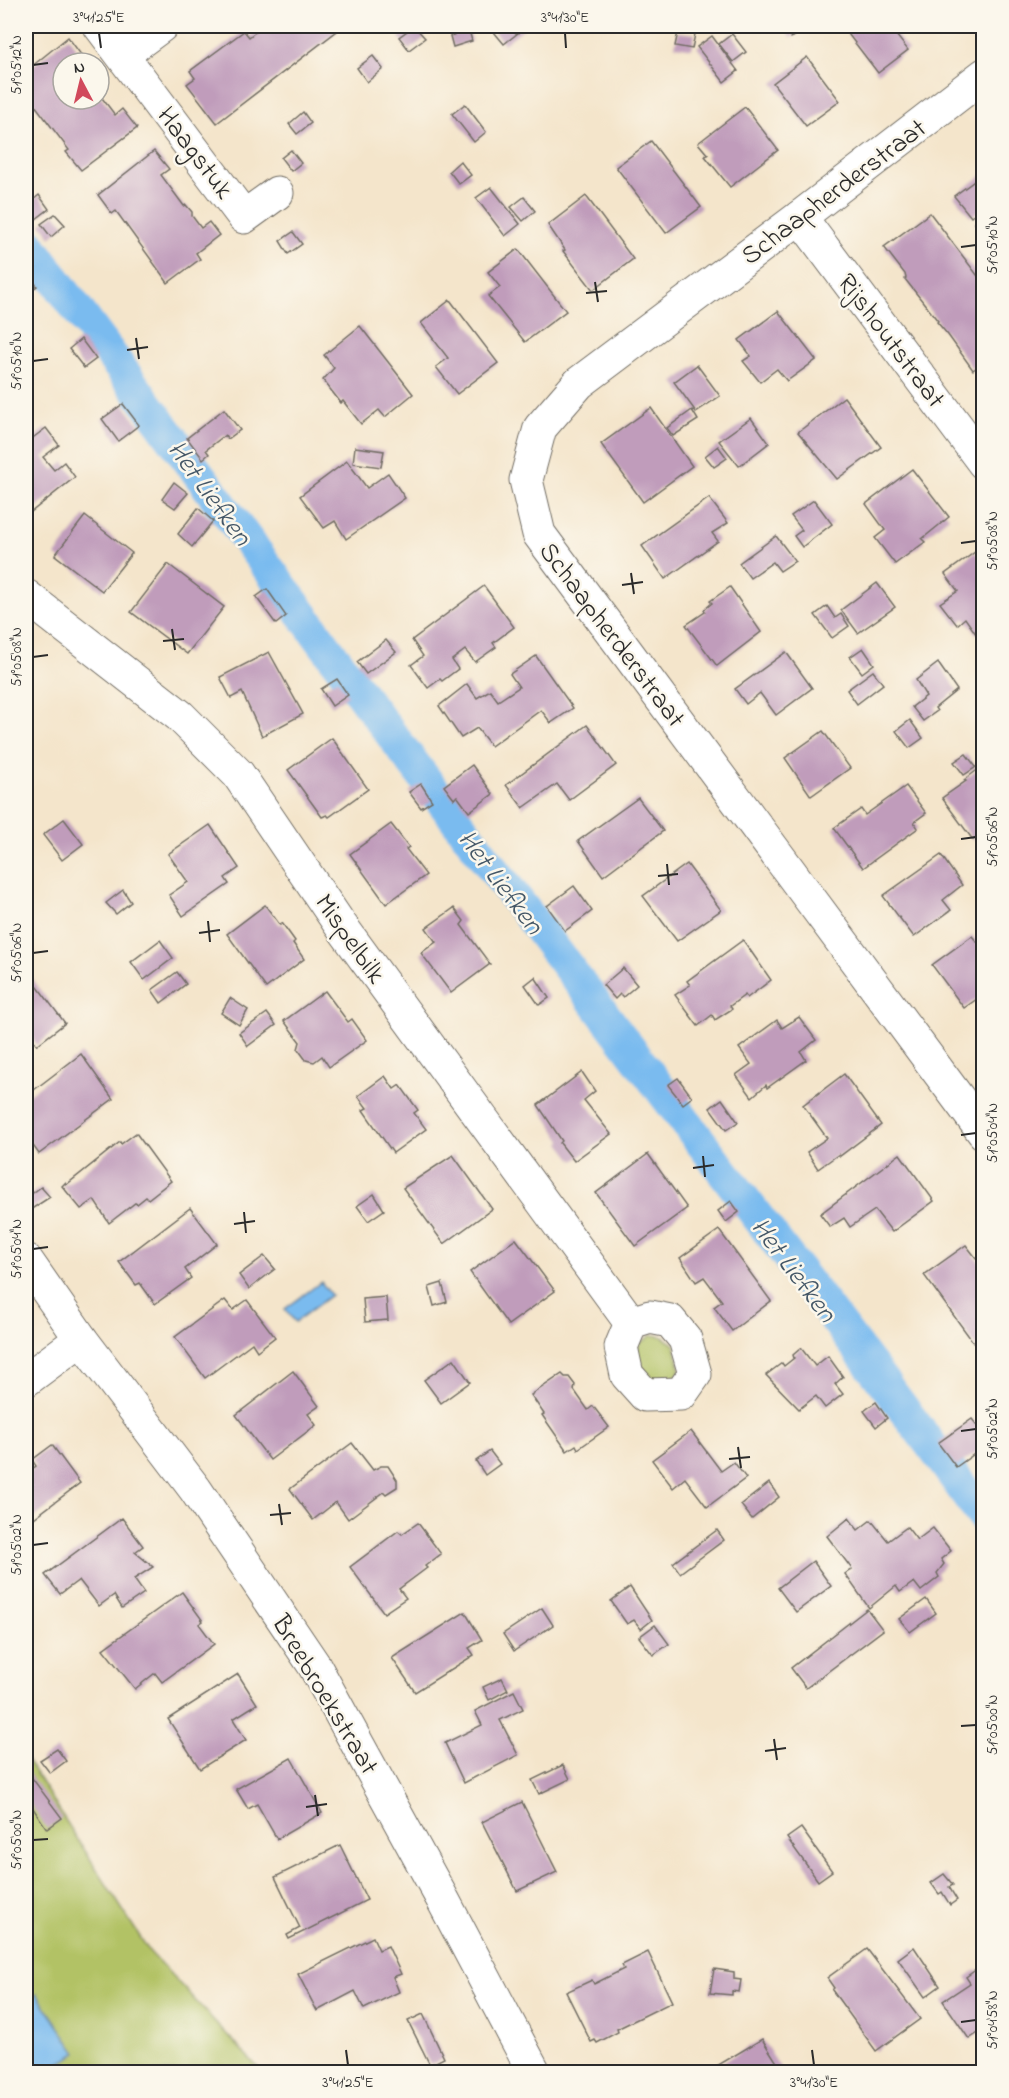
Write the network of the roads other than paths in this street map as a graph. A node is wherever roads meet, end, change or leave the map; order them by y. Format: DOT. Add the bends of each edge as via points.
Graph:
graph roads {
  1 [pos="100,26"];
  2 [pos="161,26"];
  3 [pos="123,54"];
  4 [pos="984,75"];
  5 [pos="277,193"];
  6 [pos="800,217"];
  7 [pos="984,464"];
  8 [pos="26,596"];
  9 [pos="984,1133"];
  10 [pos="26,1260"];
  11 [pos="631,1323"];
  12 [pos="81,1339"];
  13 [pos="26,1380"];
  14 [pos="534,2073"];
  1 -- 3 [label="street, Haagstuk"];
  2 -- 3 [label="street"];
  3 -- 5 [label="street, Haagstuk" via="244,217"];
  4 -- 6 [label="street, Schaapherderstraat"];
  6 -- 7 [label="street, Rijshoutstraat"];
  6 -- 9 [label="street, Schaapherderstraat" via="579,383 540,428 526,480 539,534"];
  8 -- 11 [label="street, Mispelbilk" via="180,716 238,774 339,923"];
  10 -- 12 [label="street, Breebroekstraat"];
  12 -- 13 [label="street"];
  12 -- 14 [label="street, Breebroekstraat" via="195,1489 314,1665"];
}
